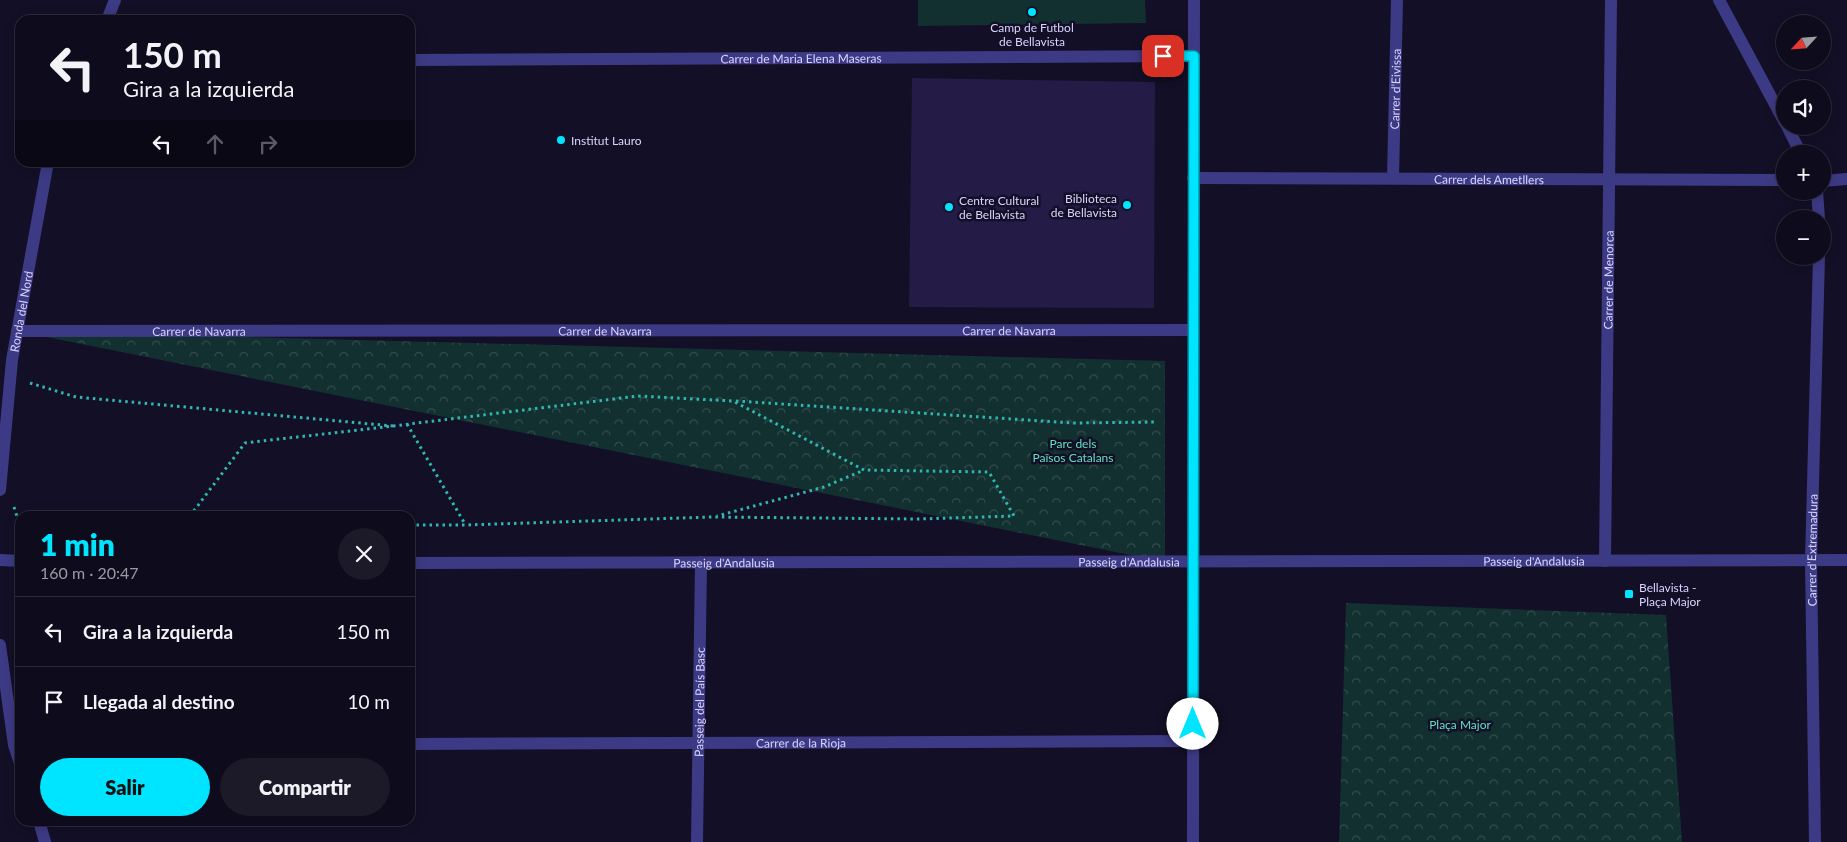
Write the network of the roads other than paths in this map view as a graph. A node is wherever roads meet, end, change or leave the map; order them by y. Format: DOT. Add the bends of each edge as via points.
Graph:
graph roads {
  1 [pos="115,0"];
  2 [pos="1194,0"];
  3 [pos="1398,0"];
  4 [pos="1610,0"];
  5 [pos="1719,0"];
  6 [pos="109,15"];
  7 [pos="1194,56"];
  8 [pos="415,60"];
  9 [pos="1776,106"];
  10 [pos="47,167"];
  11 [pos="1193,178"];
  12 [pos="1393,178"];
  13 [pos="1609,179"];
  14 [pos="1847,179"];
  15 [pos="1776,180"];
  16 [pos="1831,180"];
  17 [pos="1818,265"];
  18 [pos="1194,330"];
  19 [pos="16,331"];
  20 [pos="0,490"];
  21 [pos="0,560"];
  22 [pos="1811,560"];
  23 [pos="1847,560"];
  24 [pos="15,561"];
  25 [pos="1605,561"];
  26 [pos="701,562"];
  27 [pos="1193,562"];
  28 [pos="415,563"];
  29 [pos="0,645"];
  30 [pos="15,733"];
  31 [pos="1193,741"];
  32 [pos="697,743"];
  33 [pos="415,744"];
  34 [pos="40,826"];
  35 [pos="45,842"];
  36 [pos="697,842"];
  37 [pos="1193,842"];
  38 [pos="1815,842"];
  1 -- 6 [label="street"];
  2 -- 7 [label="street"];
  3 -- 12 [label="street, Carrer d'Eivissa"];
  4 -- 13 [label="street, Carrer de Menorca"];
  5 -- 9 [label="street"];
  7 -- 8 [label="street, Carrer de Maria Elena Maseras"];
  7 -- 11 [label="street"];
  10 -- 19 [label="street, Ronda del Nord"];
  11 -- 12 [label="street, Carrer dels Ametllers"];
  11 -- 18 [label="street"];
  12 -- 13 [label="street, Carrer dels Ametllers"];
  13 -- 15 [label="street, Carrer dels Ametllers"];
  13 -- 25 [label="street, Carrer de Menorca"];
  14 -- 16 [label="street"];
  17 -- 22 [label="street, Carrer d'Extremadura"];
  18 -- 19 [label="street, Carrer de Navarra"];
  18 -- 27 [label="street"];
  19 -- 20 [label="street, Ronda del Nord"];
  21 -- 24 [label="street"];
  22 -- 23 [label="street, Passeig d'Andalusia"];
  22 -- 25 [label="street, Passeig d'Andalusia"];
  22 -- 38 [label="street, Carrer d'Extremadura"];
  25 -- 27 [label="street, Passeig d'Andalusia"];
  26 -- 27 [label="street, Passeig d'Andalusia"];
  26 -- 28 [label="street, Passeig d'Andalusia"];
  26 -- 32 [label="street, Passeig del País Basc"];
  27 -- 31 [label="street"];
  29 -- 30 [label="street"];
  31 -- 32 [label="street, Carrer de la Rioja"];
  31 -- 37 [label="street"];
  32 -- 33 [label="street, Carrer de la Rioja"];
  32 -- 36 [label="street, Passeig del País Basc"];
  34 -- 35 [label="street"];
}
